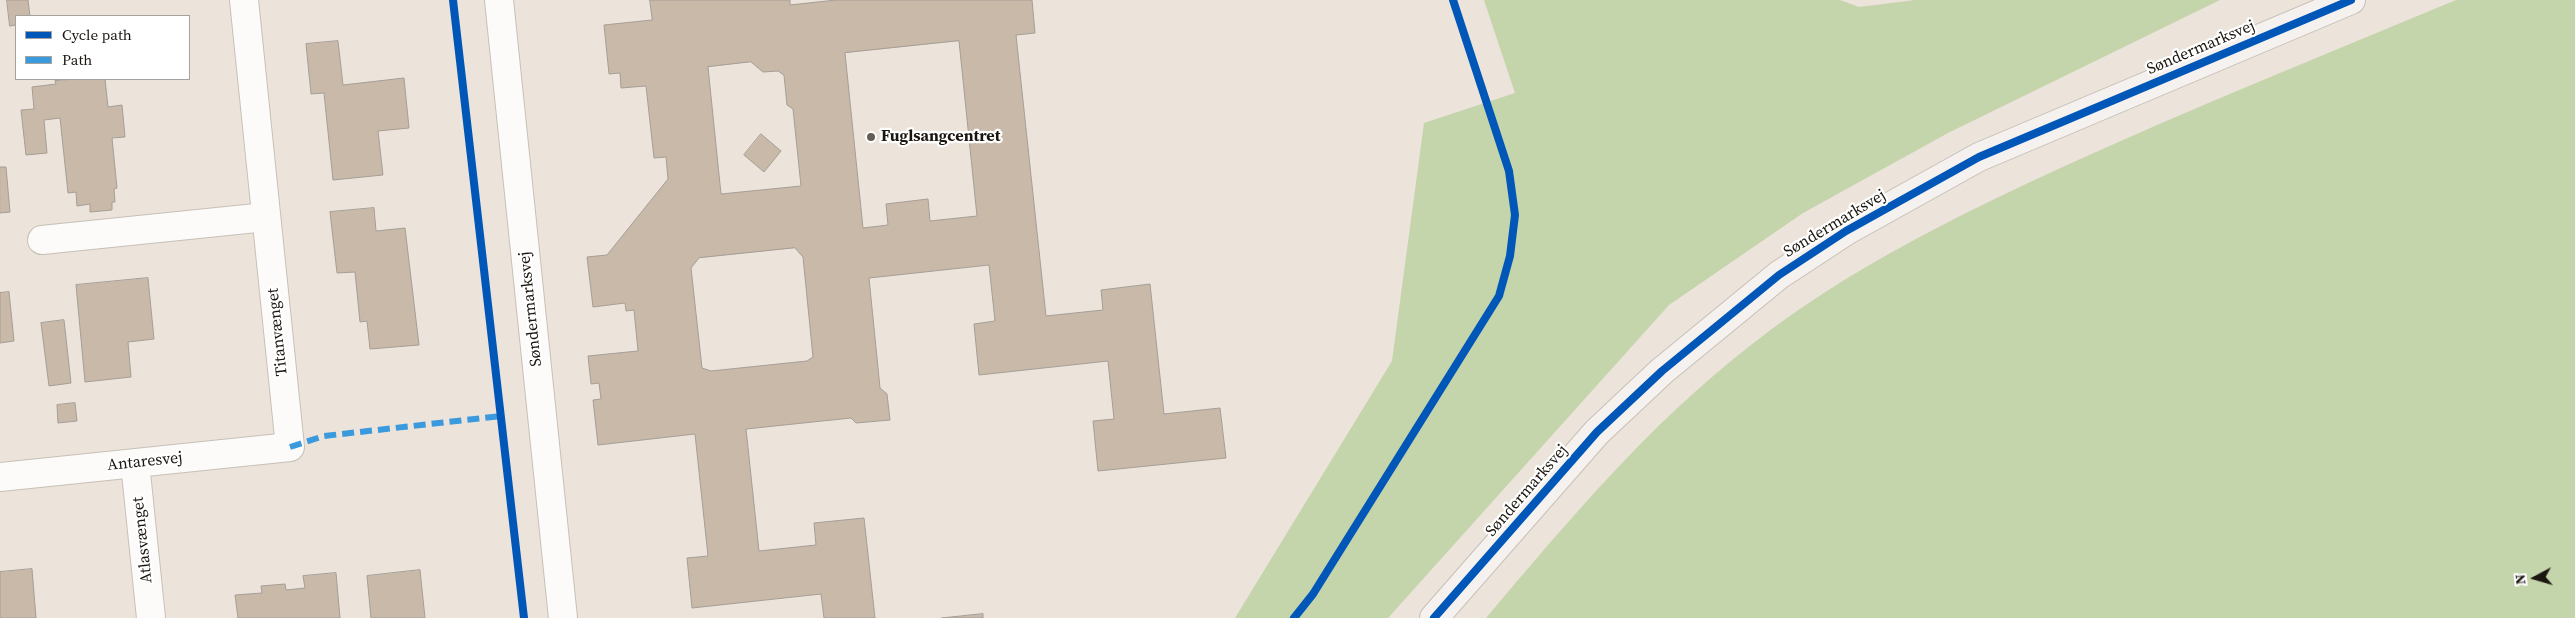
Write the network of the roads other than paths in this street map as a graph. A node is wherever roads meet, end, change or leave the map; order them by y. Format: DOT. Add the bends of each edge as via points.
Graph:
graph roads {
  1 [pos="244,0"];
  2 [pos="499,0"];
  3 [pos="2351,0"];
  4 [pos="266,217"];
  5 [pos="42,240"];
  6 [pos="290,447"];
  7 [pos="135,463"];
  8 [pos="0,477"];
  9 [pos="151,618"];
  10 [pos="563,618"];
  11 [pos="1434,618"];
  1 -- 4 [label="street, Titanvænget"];
  2 -- 10 [label="street, Søndermarksvej"];
  3 -- 11 [label="street, Søndermarksvej" via="1979,157 1846,231 1786,270 1662,371 1597,432"];
  4 -- 5 [label="street"];
  4 -- 6 [label="street, Titanvænget"];
  6 -- 7 [label="street, Antaresvej"];
  7 -- 8 [label="street, Antaresvej"];
  7 -- 9 [label="street, Atlasvænget"];
}
